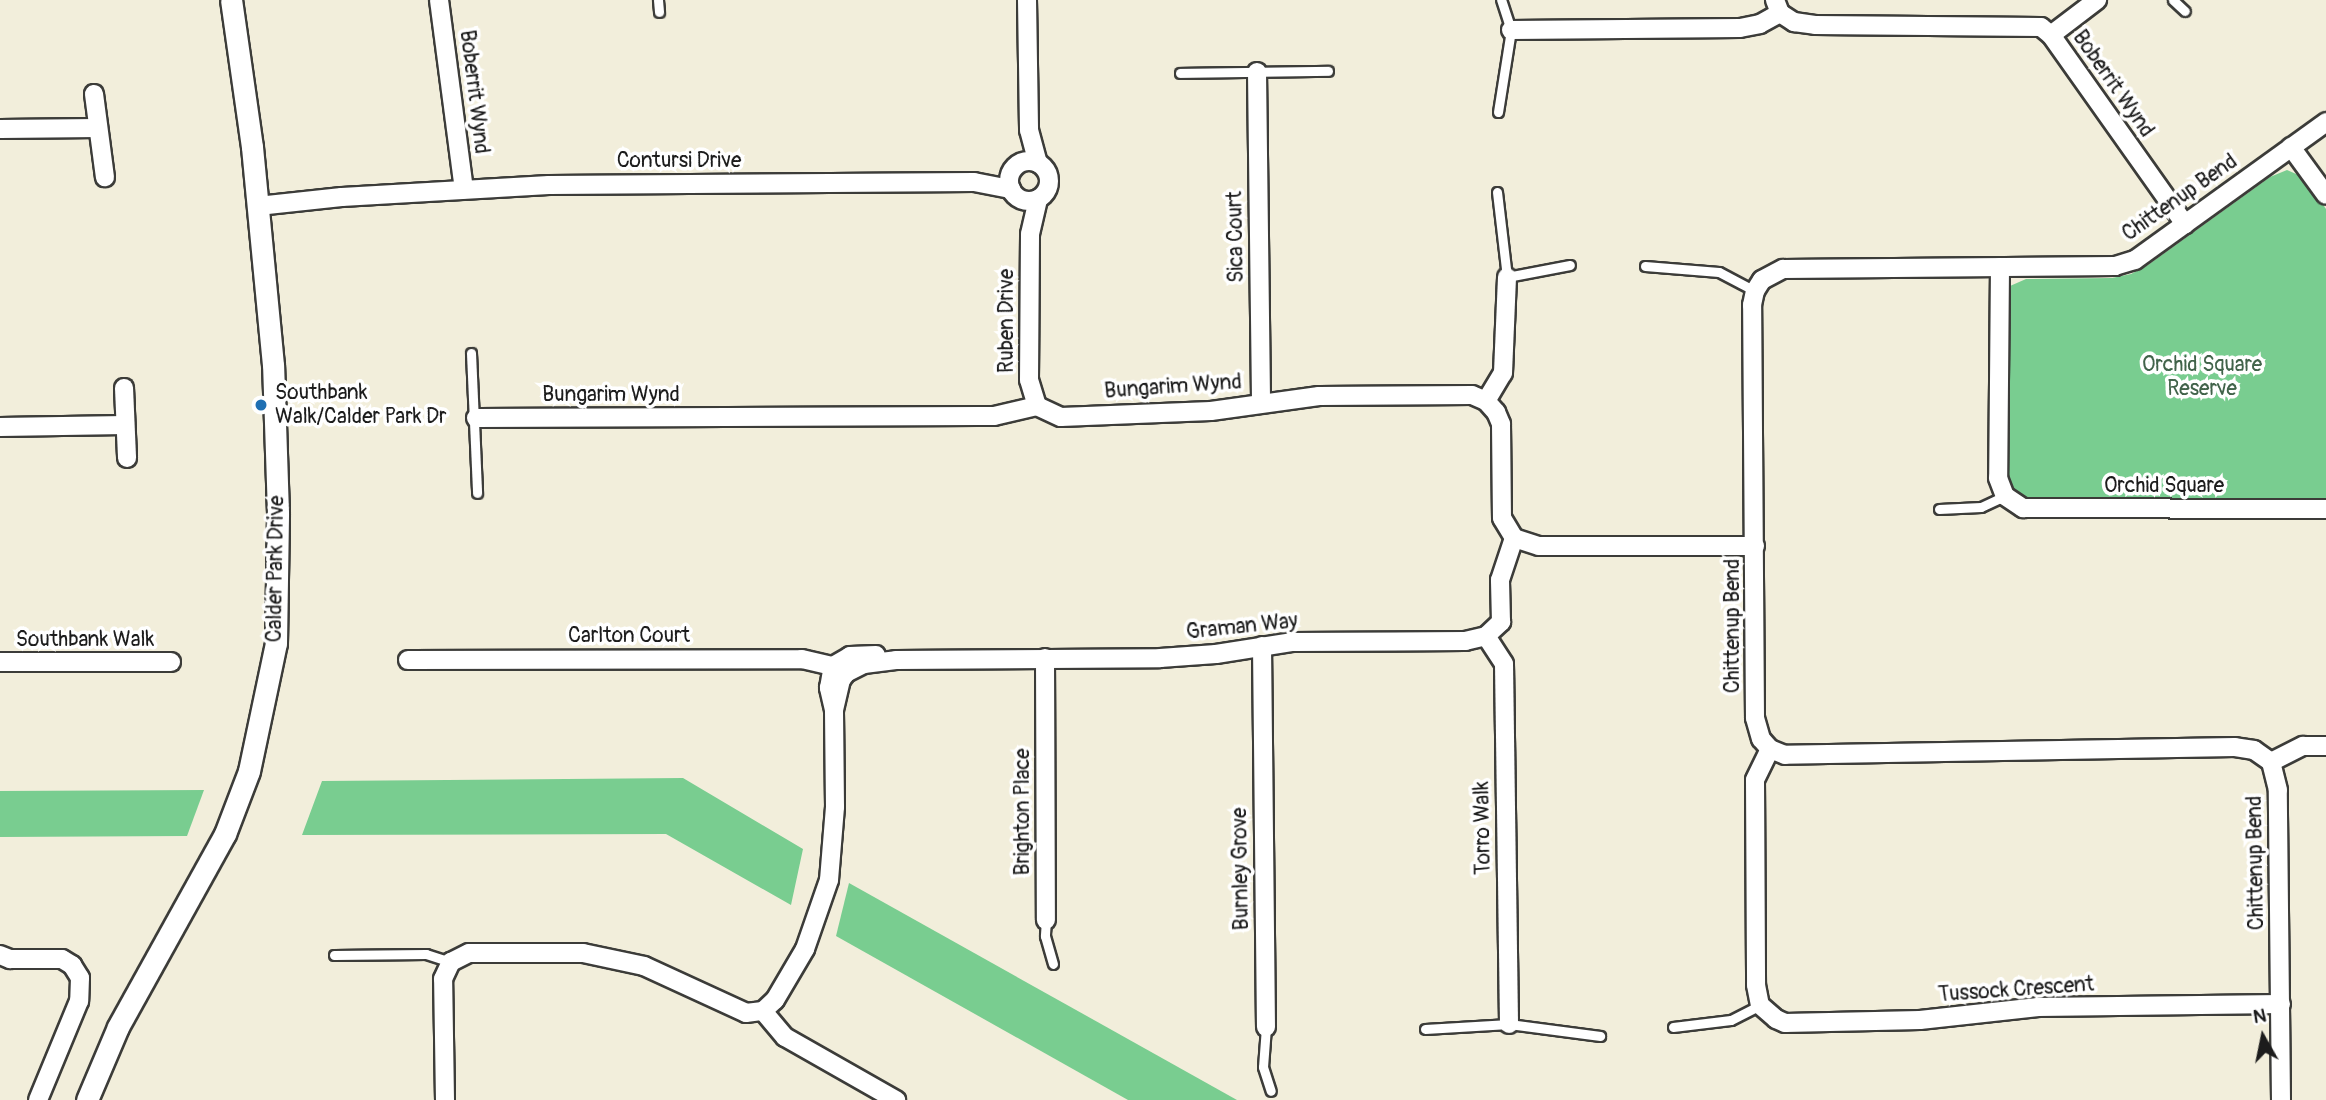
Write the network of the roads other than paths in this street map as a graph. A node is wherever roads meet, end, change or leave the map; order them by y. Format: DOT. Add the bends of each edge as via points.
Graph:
graph roads {
  1 [pos="231,0"];
  2 [pos="439,0"];
  3 [pos="658,0"];
  4 [pos="1027,0"];
  5 [pos="1501,0"];
  6 [pos="2097,0"];
  7 [pos="2173,0"];
  8 [pos="1777,7"];
  9 [pos="2185,11"];
  10 [pos="659,12"];
  11 [pos="1511,30"];
  12 [pos="2051,35"];
  13 [pos="1328,71"];
  14 [pos="1257,72"];
  15 [pos="1180,73"];
  16 [pos="94,94"];
  17 [pos="1498,112"];
  18 [pos="2326,122"];
  19 [pos="98,128"];
  20 [pos="0,129"];
  21 [pos="2291,147"];
  22 [pos="105,177"];
  23 [pos="1023,181"];
  24 [pos="464,189"];
  25 [pos="1497,192"];
  26 [pos="2326,195"];
  27 [pos="259,210"];
  28 [pos="2185,224"];
  29 [pos="1570,265"];
  30 [pos="1645,266"];
  31 [pos="2000,267"];
  32 [pos="1507,277"];
  33 [pos="1755,291"];
  34 [pos="471,353"];
  35 [pos="124,388"];
  36 [pos="1486,401"];
  37 [pos="1261,402"];
  38 [pos="1037,407"];
  39 [pos="476,418"];
  40 [pos="125,425"];
  41 [pos="0,427"];
  42 [pos="127,458"];
  43 [pos="477,493"];
  44 [pos="2005,496"];
  45 [pos="1939,509"];
  46 [pos="2326,509"];
  47 [pos="1514,538"];
  48 [pos="1755,546"];
  49 [pos="1486,636"];
  50 [pos="1262,646"];
  51 [pos="1045,658"];
  52 [pos="408,660"];
  53 [pos="0,662"];
  54 [pos="171,662"];
  55 [pos="839,669"];
  56 [pos="2326,746"];
  57 [pos="1770,749"];
  58 [pos="2271,762"];
  59 [pos="1046,920"];
  60 [pos="0,955"];
  61 [pos="334,955"];
  62 [pos="451,962"];
  63 [pos="1053,964"];
  64 [pos="2281,1004"];
  65 [pos="1760,1005"];
  66 [pos="763,1011"];
  67 [pos="1509,1024"];
  68 [pos="1266,1027"];
  69 [pos="1673,1027"];
  70 [pos="1425,1029"];
  71 [pos="1600,1036"];
  72 [pos="1272,1091"];
  73 [pos="2283,1096"];
  74 [pos="38,1100"];
  75 [pos="88,1100"];
  76 [pos="445,1100"];
  77 [pos="896,1100"];
  1 -- 27 [label="street, Calder Park Drive"];
  2 -- 24 [label="street, Boberrit Wynd"];
  3 -- 10 [label="lane"];
  4 -- 23 [label="street, Ruben Drive" via="1030,130"];
  5 -- 11 [label="lane"];
  6 -- 12 [label="street"];
  7 -- 9 [label="lane"];
  8 -- 11 [label="street" via="1760,24 1740,28"];
  8 -- 12 [label="street, Boberrit Wynd" via="1794,22 1815,25 2030,25"];
  11 -- 17 [label="lane"];
  12 -- 28 [label="street, Boberrit Wynd"];
  13 -- 14 [label="lane"];
  14 -- 15 [label="lane"];
  14 -- 37 [label="street, Sica Court"];
  16 -- 19 [label="street"];
  18 -- 21 [label="street, Chittenup Bend"];
  19 -- 20 [label="street"];
  19 -- 22 [label="street"];
  21 -- 26 [label="street"];
  21 -- 28 [label="street, Chittenup Bend"];
  23 -- 24 [label="street, Contursi Drive"];
  23 -- 38 [label="street, Ruben Drive" via="1030,234 1029,380"];
  24 -- 27 [label="street, Contursi Drive" via="342,197"];
  25 -- 32 [label="lane"];
  27 -- 75 [label="street, Calder Park Drive" via="278,444 278,582 272,667 249,771 225,834 118,1027"];
  28 -- 31 [label="street, Chittenup Bend" via="2153,249 2115,266"];
  29 -- 32 [label="lane"];
  30 -- 33 [label="lane" via="1719,272"];
  31 -- 33 [label="street, Chittenup Bend" via="1783,269 1762,280"];
  31 -- 44 [label="street" via="1998,478"];
  32 -- 36 [label="street" via="1503,373"];
  33 -- 48 [label="street, Chittenup Bend"];
  34 -- 39 [label="lane"];
  35 -- 40 [label="street"];
  36 -- 37 [label="street, Bungarim Wynd" via="1472,395 1332,396"];
  36 -- 47 [label="street" via="1501,424 1502,518"];
  37 -- 38 [label="street, Bungarim Wynd" via="1211,411 1060,417"];
  38 -- 39 [label="street, Bungarim Wynd" via="995,416"];
  39 -- 43 [label="lane"];
  40 -- 41 [label="street"];
  40 -- 42 [label="street"];
  44 -- 45 [label="lane" via="1981,508"];
  44 -- 46 [label="street, Orchid Square" via="2023,508"];
  47 -- 48 [label="street" via="1539,546"];
  47 -- 49 [label="street" via="1500,580 1501,622"];
  48 -- 57 [label="street, Chittenup Bend" via="1755,718 1761,739"];
  49 -- 50 [label="street, Graman Way"];
  49 -- 67 [label="street, Torro Walk" via="1503,664"];
  50 -- 51 [label="street, Graman Way" via="1188,656"];
  50 -- 68 [label="street, Burnley Grove"];
  51 -- 55 [label="street, Graman Way" via="897,660"];
  51 -- 59 [label="street, Brighton Place"];
  52 -- 55 [label="street, Carlton Court" via="802,659"];
  53 -- 54 [label="street, Southbank Walk"];
  55 -- 66 [label="street" via="829,880 805,949 775,1000"];
  56 -- 58 [label="street" via="2303,746"];
  57 -- 58 [label="street" via="1785,755 2235,747 2254,750"];
  57 -- 65 [label="street" via="1755,780 1756,985"];
  58 -- 64 [label="street, Chittenup Bend" via="2278,790"];
  59 -- 63 [label="lane, Brighton Place" via="1045,936"];
  60 -- 74 [label="street" via="62,959 80,978 79,1001"];
  61 -- 62 [label="lane" via="426,954"];
  62 -- 66 [label="street" via="469,953 583,953 644,966 746,1013"];
  62 -- 76 [label="street" via="443,979"];
  64 -- 65 [label="street, Tussock Crescent" via="2038,1007 1946,1019 1785,1023"];
  64 -- 73 [label="street, Chittenup Bend"];
  65 -- 69 [label="lane" via="1731,1020"];
  66 -- 77 [label="street" via="785,1037"];
  67 -- 70 [label="lane"];
  67 -- 71 [label="lane"];
  68 -- 72 [label="lane, Burnley Grove" via="1263,1067"];
}
